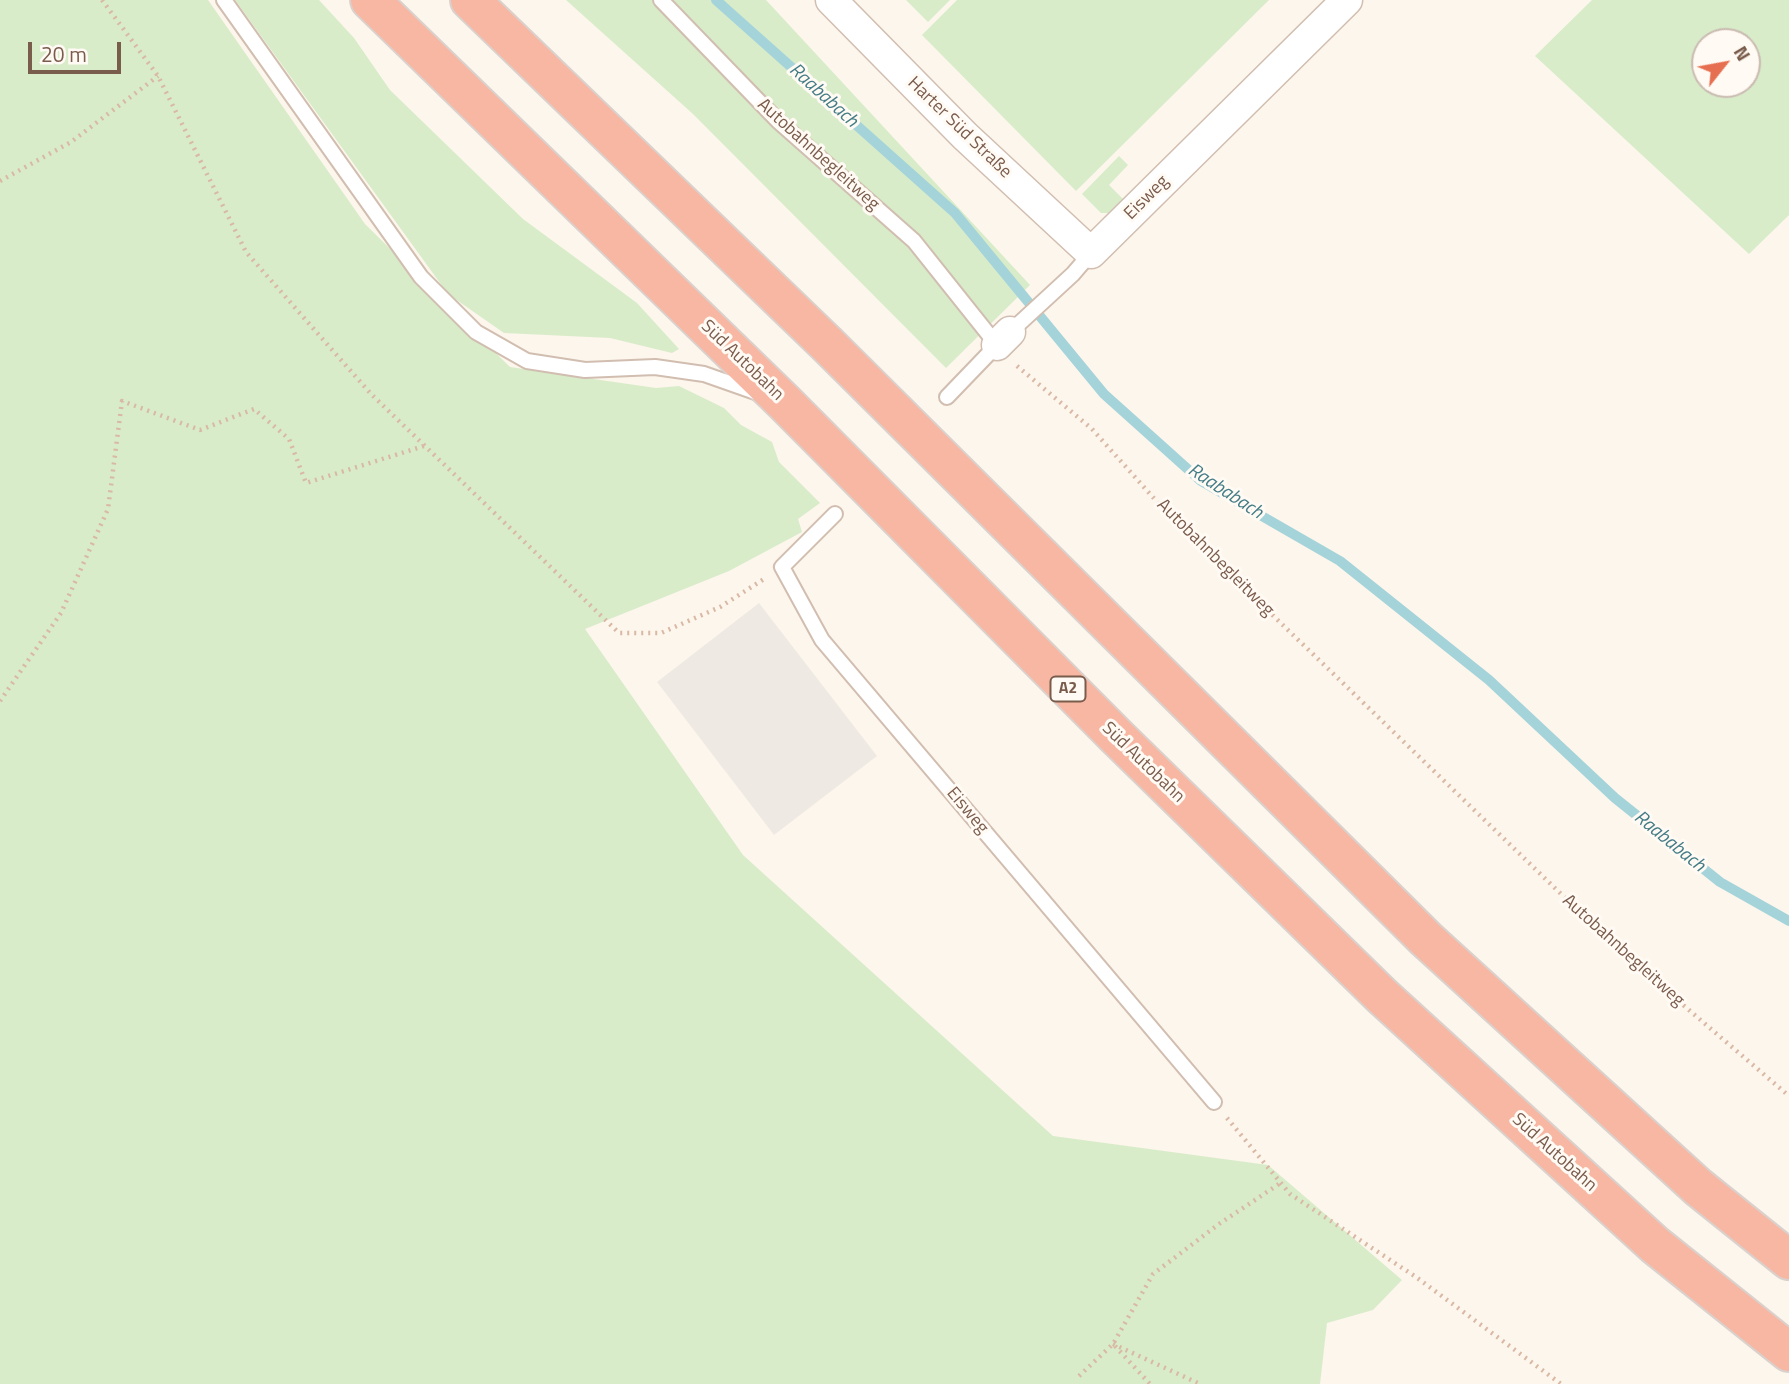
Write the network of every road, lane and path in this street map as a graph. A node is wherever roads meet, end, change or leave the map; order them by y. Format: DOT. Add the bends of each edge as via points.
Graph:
graph roads {
  1 [pos="102,0"];
  2 [pos="223,0"];
  3 [pos="370,0"];
  4 [pos="470,0"];
  5 [pos="661,0"];
  6 [pos="831,0"];
  7 [pos="1346,0"];
  8 [pos="158,76"];
  9 [pos="0,181"];
  10 [pos="1091,253"];
  11 [pos="1003,339"];
  12 [pos="947,397"];
  13 [pos="785,403"];
  14 [pos="425,446"];
  15 [pos="835,514"];
  16 [pos="782,567"];
  17 [pos="0,701"];
  18 [pos="1789,1096"];
  19 [pos="1214,1102"];
  20 [pos="1279,1184"];
  21 [pos="1789,1260"];
  22 [pos="1113,1344"];
  23 [pos="1789,1352"];
  24 [pos="1079,1376"];
  25 [pos="1150,1384"];
  26 [pos="1200,1384"];
  27 [pos="1561,1384"];
  1 -- 8 [label="path"];
  2 -- 13 [label="lane" via="421,277 476,332 527,360 585,370 655,367 704,374"];
  3 -- 13 [label="highway, Süd Autobahn / A2"];
  4 -- 21 [label="highway" via="817,335 1426,939 1698,1187"];
  5 -- 11 [label="lane, Autobahnbegleitweg" via="778,121 914,241"];
  6 -- 10 [label="street, Harter Süd Straße" via="965,136"];
  7 -- 10 [label="street, Eisweg"];
  8 -- 9 [label="path" via="71,142"];
  8 -- 14 [label="path" via="246,251 372,395"];
  10 -- 11 [label="lane, Eisweg"];
  11 -- 12 [label="lane, Eisweg"];
  11 -- 18 [label="path, Autobahnbegleitweg" via="1007,358 1092,429 1168,514 1608,940"];
  13 -- 23 [label="highway, Süd Autobahn / A2" via="1382,996 1655,1245"];
  14 -- 16 [label="path" via="619,633 661,633 720,607"];
  14 -- 17 [label="path" via="306,483 289,439 254,409 201,430 122,401 108,509 61,613"];
  15 -- 16 [label="lane"];
  16 -- 19 [label="lane, Eisweg" via="822,640"];
  19 -- 20 [label="path"];
  20 -- 22 [label="path" via="1153,1274"];
  20 -- 27 [label="path"];
  22 -- 24 [label="path"];
  22 -- 25 [label="path"];
  22 -- 26 [label="path"];
}
